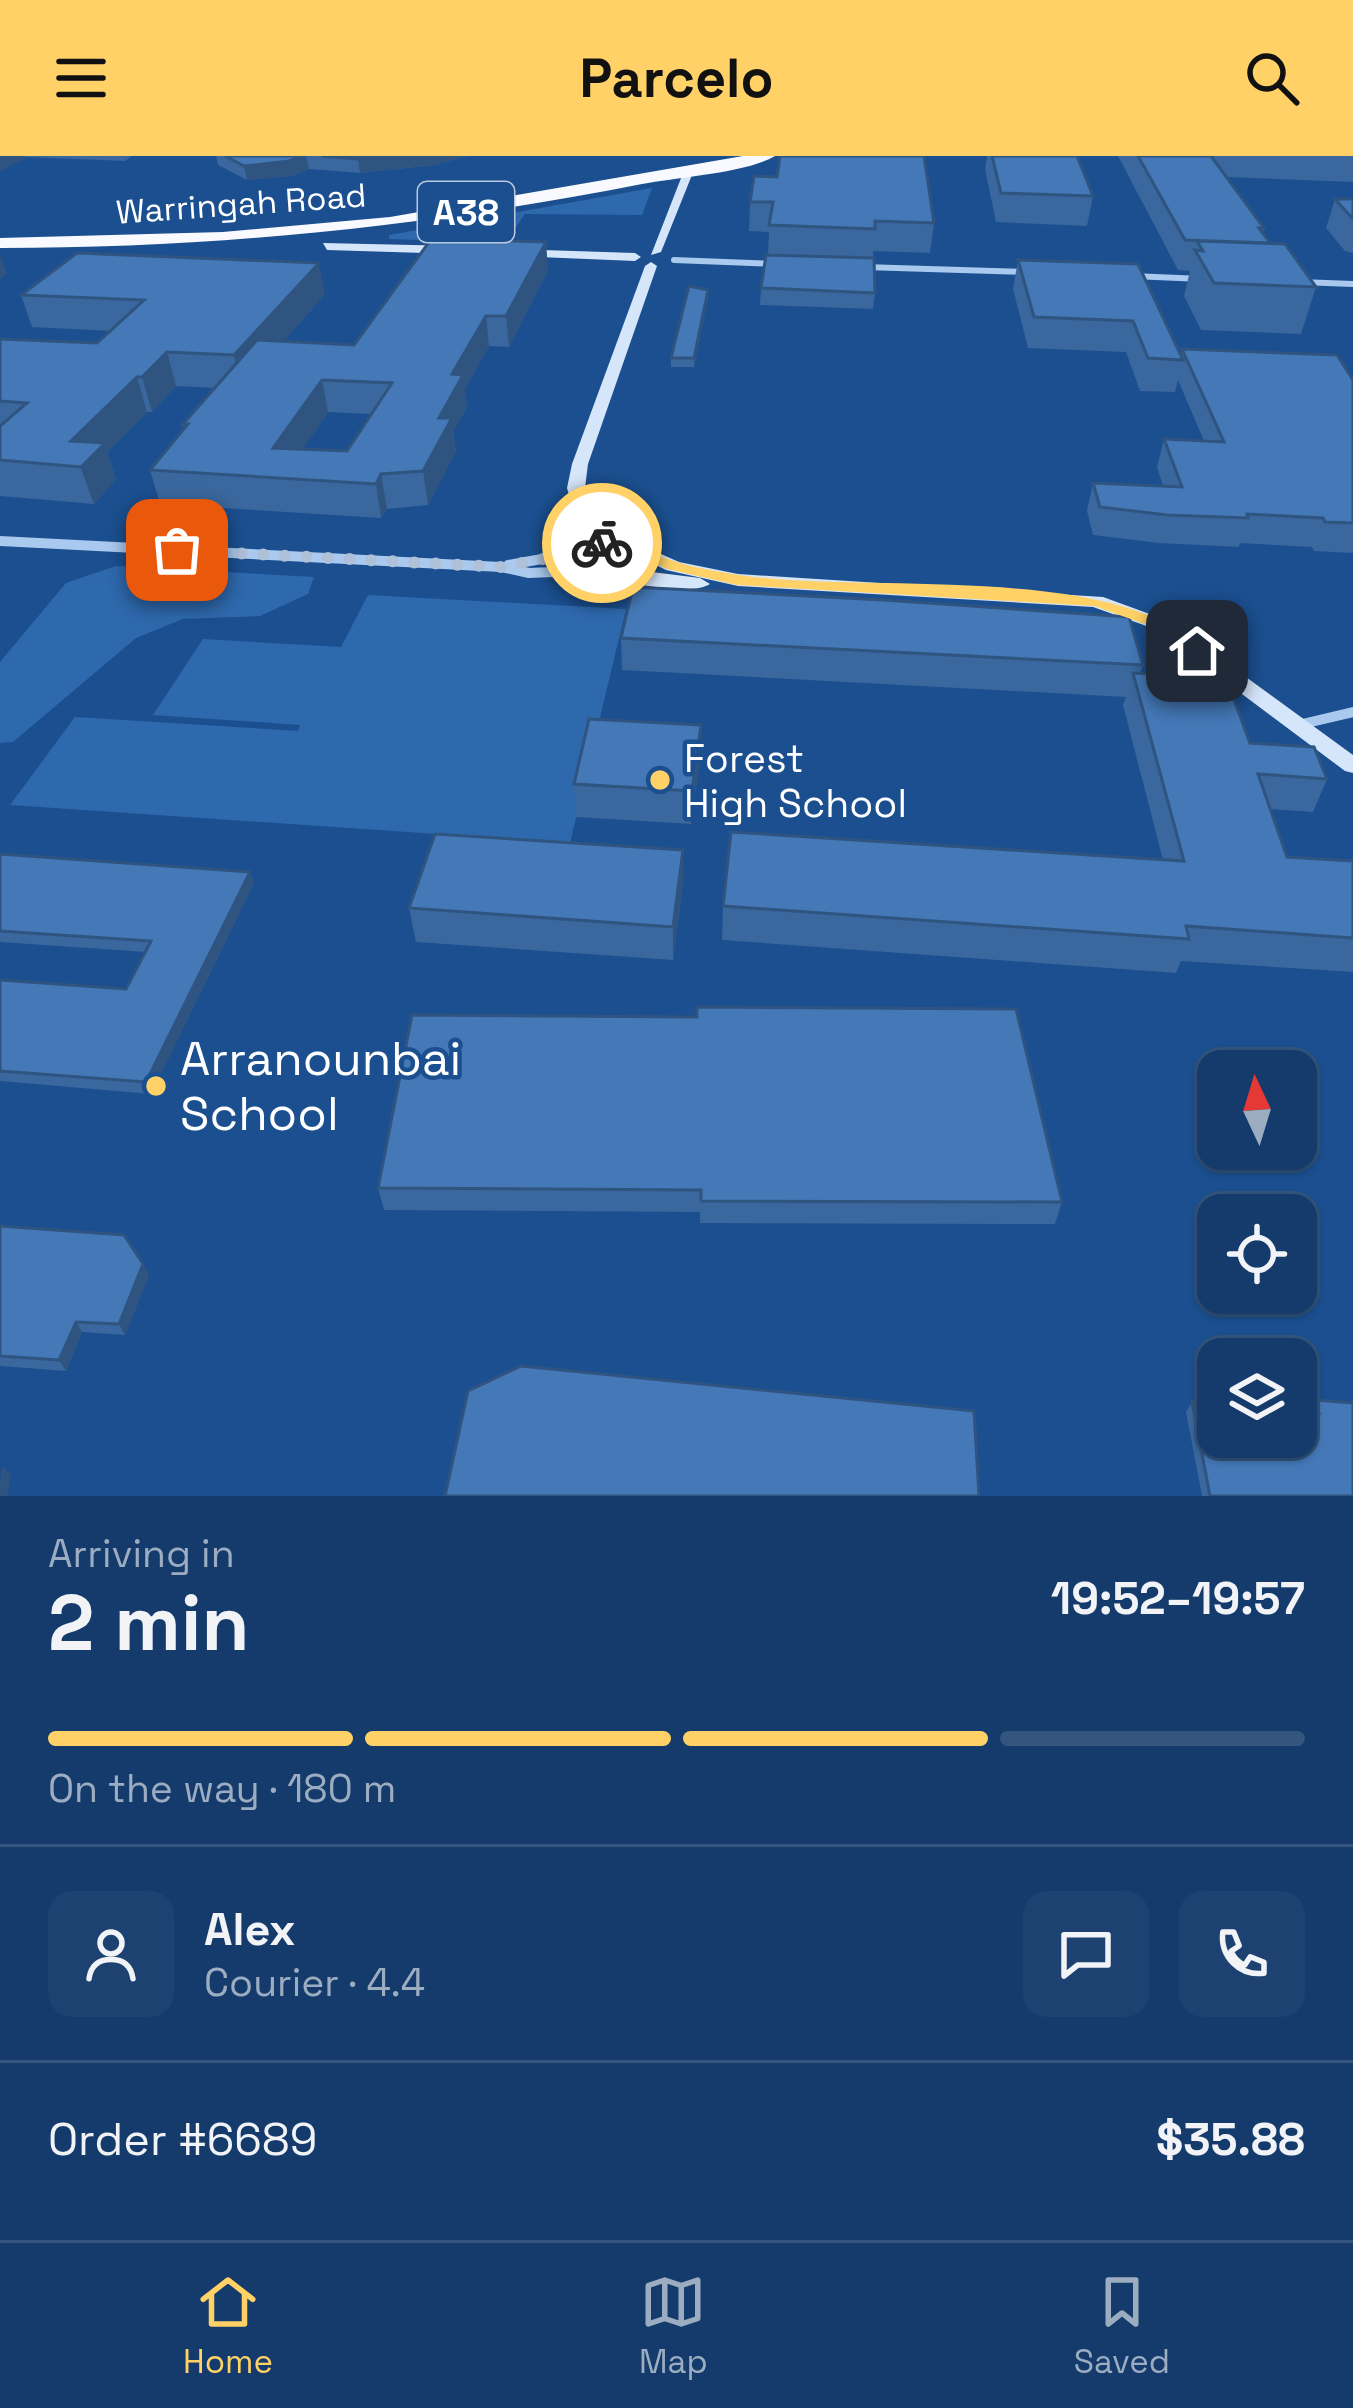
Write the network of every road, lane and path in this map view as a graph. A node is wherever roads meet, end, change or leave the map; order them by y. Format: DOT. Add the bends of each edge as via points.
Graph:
graph roads {
  1 [pos="768,156"];
  2 [pos="694,159"];
  3 [pos="0,232"];
  4 [pos="277,234"];
  5 [pos="0,243"];
  6 [pos="327,246"];
  7 [pos="478,250"];
  8 [pos="500,251"];
  9 [pos="647,258"];
  10 [pos="674,260"];
  11 [pos="780,264"];
  12 [pos="851,266"];
  13 [pos="1046,273"];
  14 [pos="1124,276"];
  15 [pos="1219,279"];
  16 [pos="1286,282"];
  17 [pos="1353,284"];
  18 [pos="584,516"];
  19 [pos="0,541"];
  20 [pos="617,542"];
  21 [pos="587,550"];
  22 [pos="639,554"];
  23 [pos="501,567"];
  24 [pos="610,570"];
  25 [pos="737,580"];
  26 [pos="1353,712"];
  27 [pos="1298,725"];
  28 [pos="1353,766"];
  1 -- 2 [label="highway, Warringah Road / A38"];
  2 -- 3 [label="highway, Warringah Road / A38" via="313,220"];
  2 -- 4 [label="highway, Warringah Road / A38" via="488,208"];
  2 -- 9 [label="main road"];
  4 -- 5 [label="highway, Warringah Road / A38"];
  4 -- 6 [label="highway"];
  6 -- 7 [label="main road"];
  8 -- 9 [label="main road"];
  9 -- 10 [label="main road"];
  9 -- 18 [label="main road" via="580,464"];
  10 -- 11 [label="street"];
  12 -- 13 [label="street"];
  14 -- 15 [label="street"];
  16 -- 17 [label="street"];
  18 -- 20 [label="main road"];
  18 -- 21 [label="main road"];
  19 -- 23 [label="street"];
  20 -- 21 [label="main road"];
  20 -- 22 [label="main road"];
  21 -- 23 [label="street"];
  21 -- 24 [label="main road" via="586,562"];
  22 -- 24 [label="main road" via="630,566"];
  22 -- 25 [label="main road"];
  23 -- 24 [label="street"];
  24 -- 25 [label="main road" via="676,583"];
  25 -- 27 [label="main road" via="1096,601 1162,625"];
  26 -- 27 [label="street"];
  27 -- 28 [label="main road"];
}
